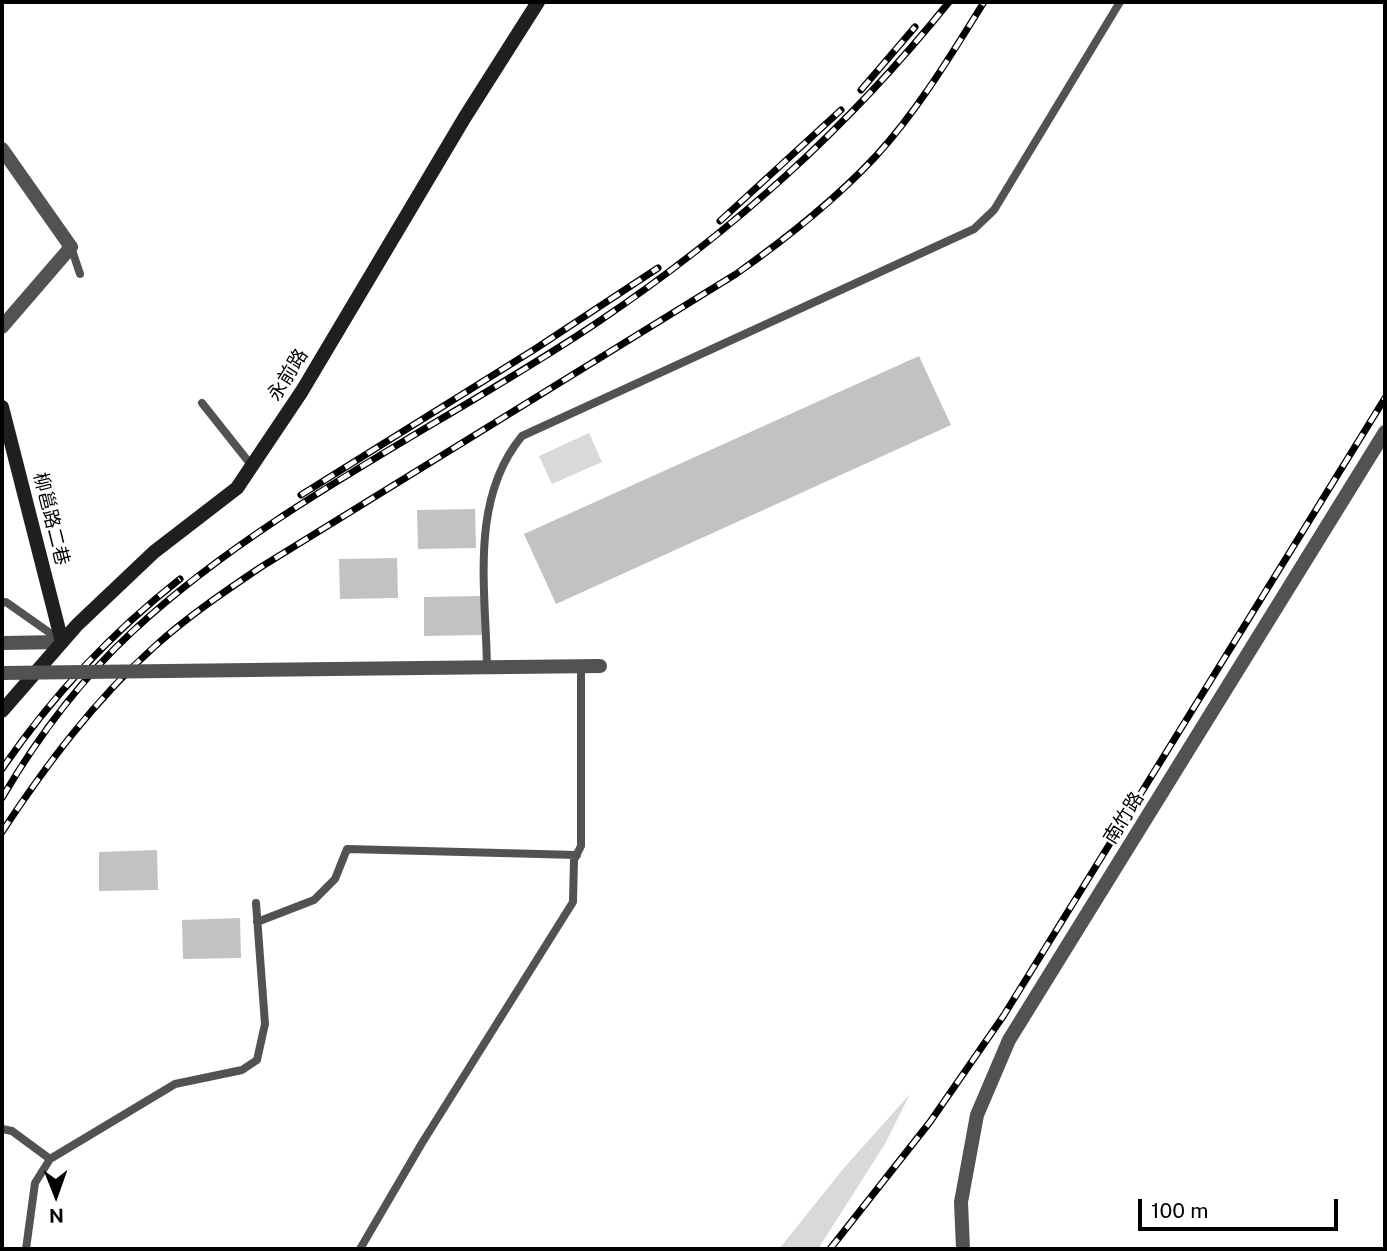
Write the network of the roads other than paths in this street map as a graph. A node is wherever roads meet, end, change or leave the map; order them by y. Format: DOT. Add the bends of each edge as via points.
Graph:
graph roads {
  1 [pos="538,2"];
  2 [pos="1120,2"];
  3 [pos="2,149"];
  4 [pos="71,247"];
  5 [pos="80,274"];
  6 [pos="2,327"];
  7 [pos="202,403"];
  8 [pos="2,407"];
  9 [pos="1385,432"];
  10 [pos="252,466"];
  11 [pos="2,603"];
  12 [pos="62,642"];
  13 [pos="2,643"];
  14 [pos="581,666"];
  15 [pos="600,666"];
  16 [pos="487,668"];
  17 [pos="2,673"];
  18 [pos="2,711"];
  19 [pos="577,855"];
  20 [pos="256,903"];
  21 [pos="257,922"];
  22 [pos="2,1129"];
  23 [pos="50,1159"];
  24 [pos="26,1249"];
  25 [pos="360,1249"];
  26 [pos="963,1249"];
  1 -- 10 [label="street, 永前路"];
  2 -- 16 [label="lane" via="994,210 974,229 522,436 491,490 483,542"];
  3 -- 4 [label="street"];
  4 -- 5 [label="lane"];
  4 -- 6 [label="street"];
  7 -- 10 [label="lane"];
  8 -- 12 [label="street, 柳邕路二巷"];
  9 -- 26 [label="street, 南竹路" via="1009,1040 977,1115 961,1202"];
  10 -- 12 [label="street, 永前路" via="237,488 153,552"];
  11 -- 12 [label="lane"];
  12 -- 13 [label="street"];
  12 -- 18 [label="street, 永前路"];
  14 -- 15 [label="street"];
  14 -- 16 [label="street"];
  14 -- 19 [label="lane" via="582,846"];
  16 -- 17 [label="street, bridge"];
  19 -- 21 [label="lane" via="347,849 335,879 314,900"];
  19 -- 25 [label="lane" via="573,902"];
  20 -- 21 [label="lane"];
  21 -- 23 [label="lane" via="265,1024 257,1060 242,1070 175,1084"];
  22 -- 23 [label="lane" via="12,1131"];
  23 -- 24 [label="lane" via="36,1183"];
}
